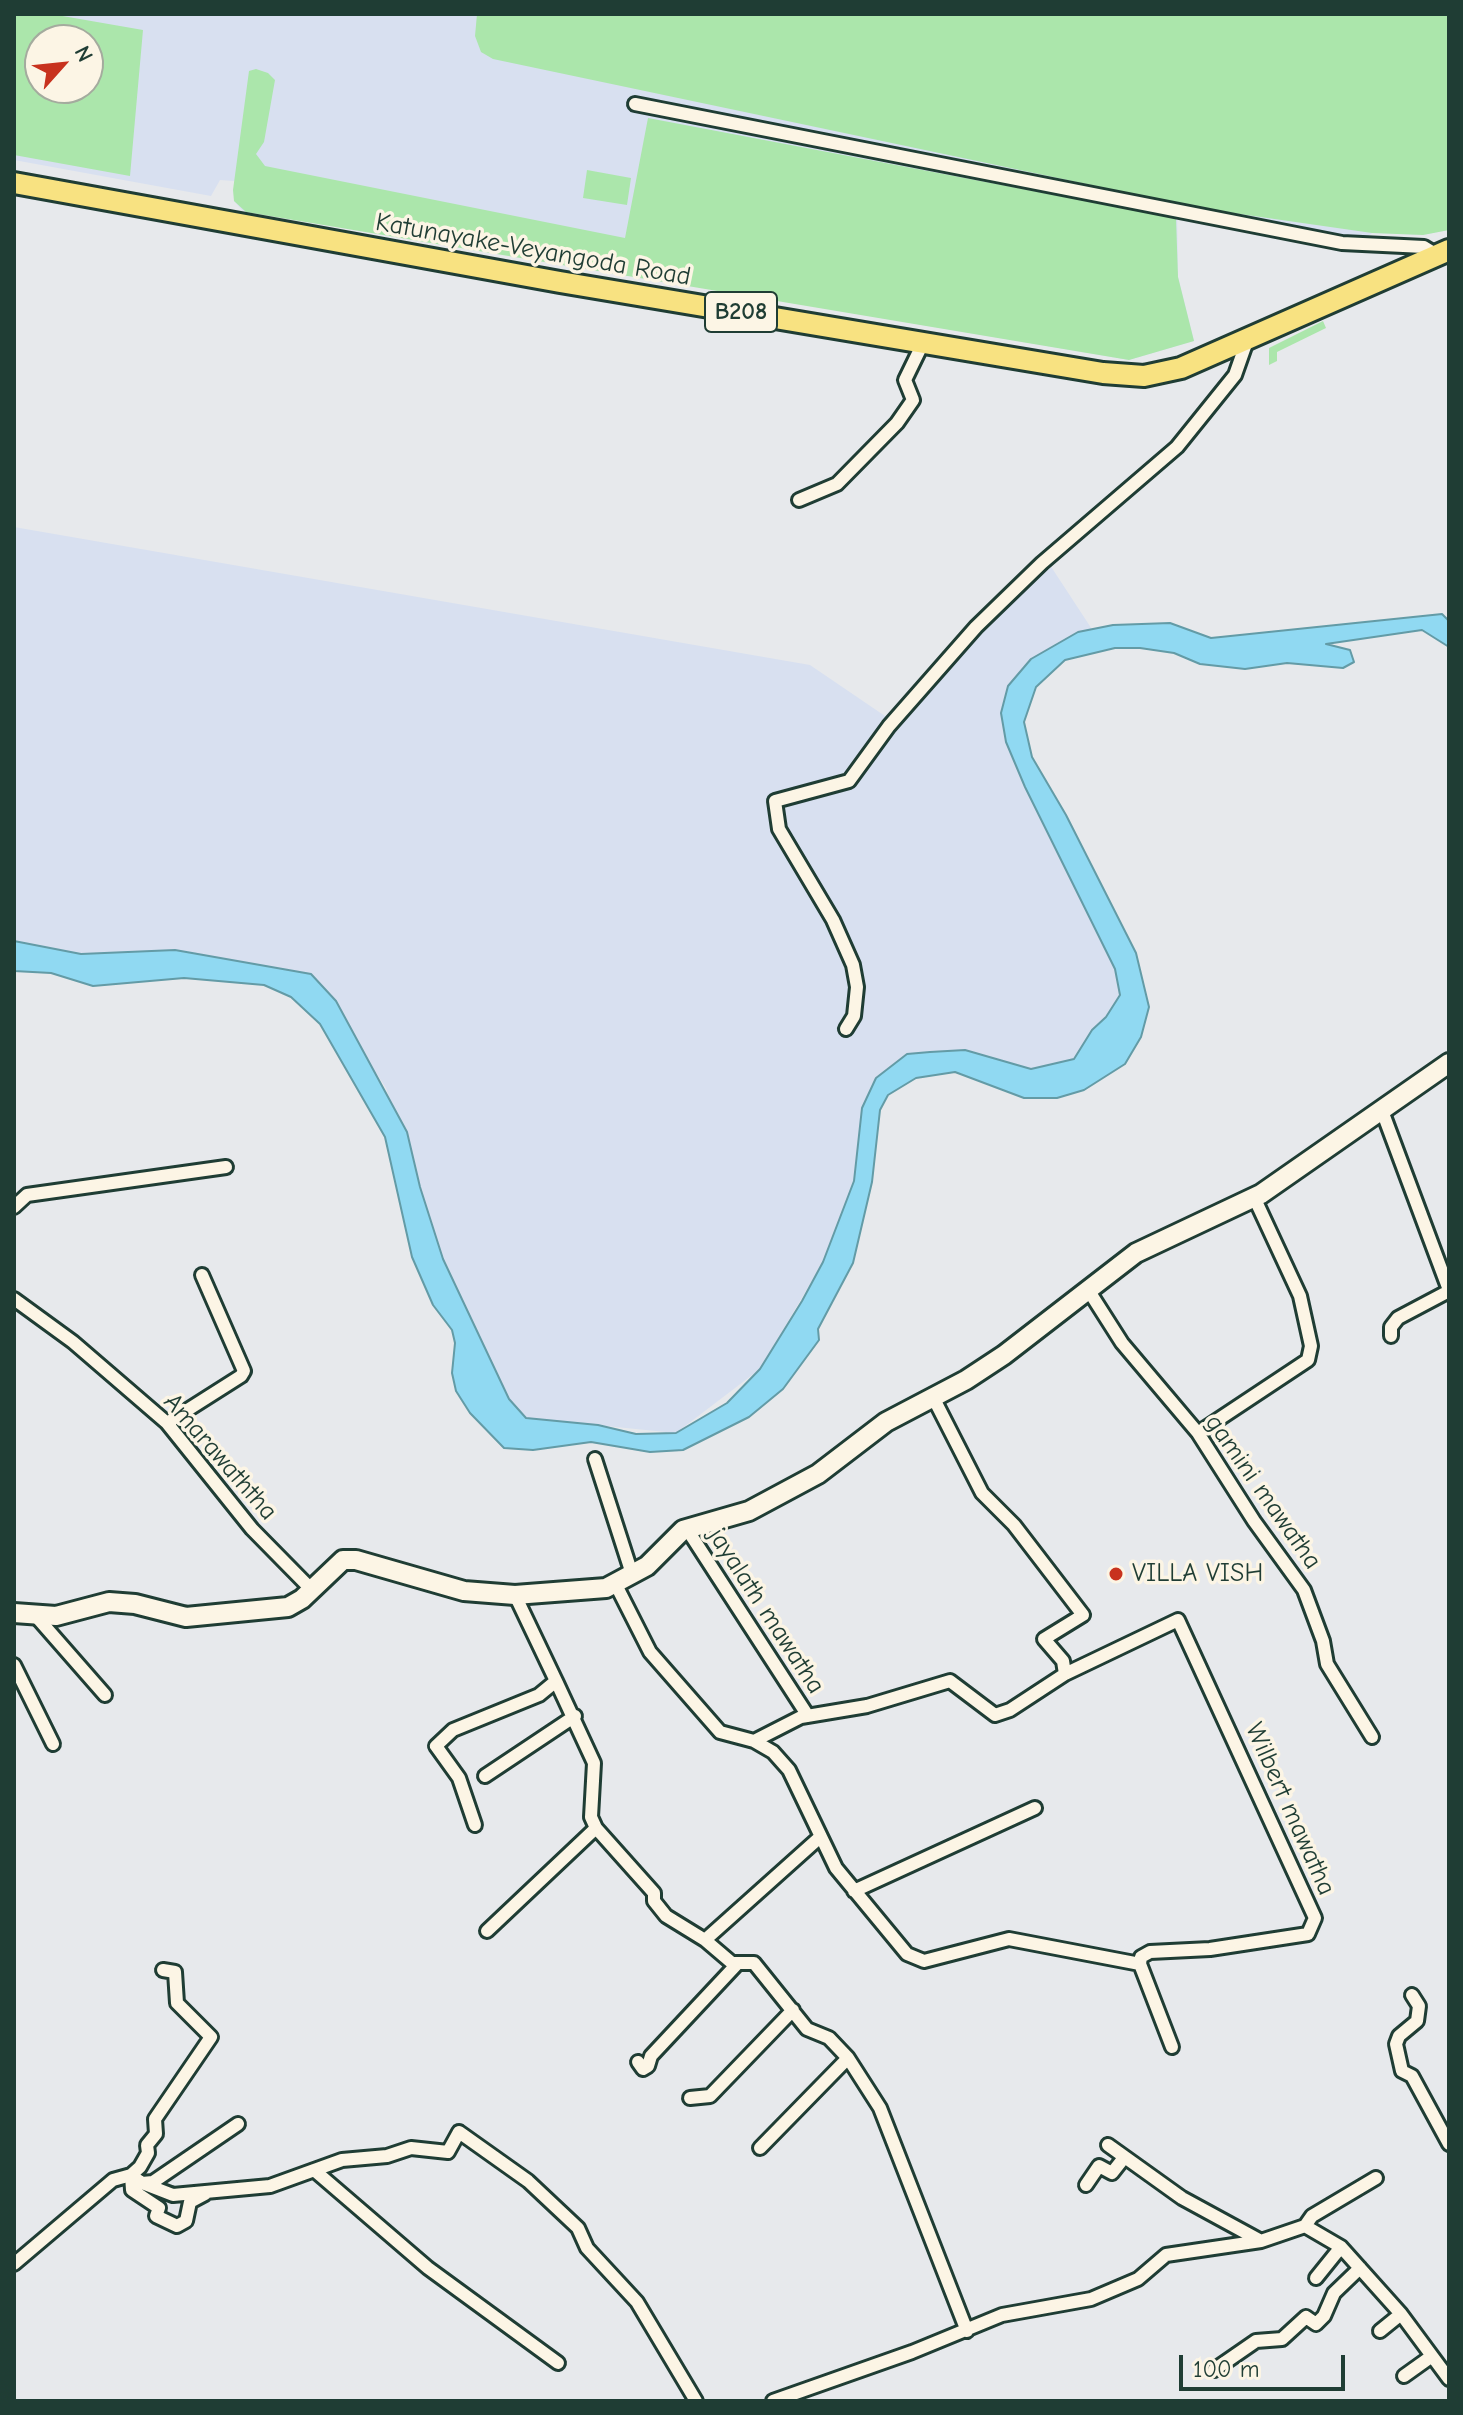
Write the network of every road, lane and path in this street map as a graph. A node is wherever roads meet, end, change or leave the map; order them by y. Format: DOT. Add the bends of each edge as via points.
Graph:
graph roads {
  1 [pos="635,104"];
  2 [pos="14,183"];
  3 [pos="1443,252"];
  4 [pos="1250,335"];
  5 [pos="923,343"];
  6 [pos="799,500"];
  7 [pos="846,1029"];
  8 [pos="1449,1063"];
  9 [pos="1381,1108"];
  10 [pos="226,1167"];
  11 [pos="1254,1197"];
  12 [pos="14,1207"];
  13 [pos="202,1275"];
  14 [pos="1087,1288"];
  15 [pos="1449,1290"];
  16 [pos="14,1299"];
  17 [pos="1391,1336"];
  18 [pos="933,1397"];
  19 [pos="167,1423"];
  20 [pos="1198,1433"];
  21 [pos="595,1459"];
  22 [pos="687,1529"];
  23 [pos="632,1574"];
  24 [pos="615,1583"];
  25 [pos="312,1590"];
  26 [pos="515,1595"];
  27 [pos="14,1613"];
  28 [pos="35,1615"];
  29 [pos="14,1665"];
  30 [pos="1065,1674"];
  31 [pos="556,1681"];
  32 [pos="105,1695"];
  33 [pos="575,1716"];
  34 [pos="808,1716"];
  35 [pos="1372,1737"];
  36 [pos="754,1741"];
  37 [pos="53,1744"];
  38 [pos="485,1776"];
  39 [pos="1035,1808"];
  40 [pos="475,1825"];
  41 [pos="596,1828"];
  42 [pos="819,1838"];
  43 [pos="854,1891"];
  44 [pos="487,1931"];
  45 [pos="705,1940"];
  46 [pos="738,1963"];
  47 [pos="1140,1964"];
  48 [pos="163,1970"];
  49 [pos="1412,1995"];
  50 [pos="793,2010"];
  51 [pos="1172,2047"];
  52 [pos="848,2058"];
  53 [pos="638,2062"];
  54 [pos="690,2098"];
  55 [pos="238,2124"];
  56 [pos="1449,2144"];
  57 [pos="1108,2145"];
  58 [pos="760,2148"];
  59 [pos="1123,2159"];
  60 [pos="314,2170"];
  61 [pos="1376,2178"];
  62 [pos="136,2179"];
  63 [pos="1086,2185"];
  64 [pos="219,2189"];
  65 [pos="1305,2226"];
  66 [pos="1261,2241"];
  67 [pos="1341,2247"];
  68 [pos="14,2264"];
  69 [pos="1360,2268"];
  70 [pos="1316,2278"];
  71 [pos="1401,2314"];
  72 [pos="967,2331"];
  73 [pos="1380,2331"];
  74 [pos="1432,2356"];
  75 [pos="558,2363"];
  76 [pos="1214,2370"];
  77 [pos="1404,2376"];
  78 [pos="1449,2379"];
  79 [pos="696,2401"];
  80 [pos="773,2401"];
  1 -- 3 [label="street" via="1342,243"];
  2 -- 5 [label="main road, Katunayake-Veyangoda Road / B208"];
  3 -- 4 [label="main road, Katunayake-Veyangoda Road / B208"];
  4 -- 5 [label="main road, Katunayake-Veyangoda Road / B208" via="1181,368 1144,376"];
  4 -- 7 [label="street" via="1235,375 1177,447 976,627 889,726 849,781 775,801 779,829 853,965 854,1016"];
  5 -- 6 [label="street" via="905,380 913,400 897,423 837,484"];
  8 -- 9 [label="street"];
  9 -- 11 [label="street"];
  9 -- 15 [label="street"];
  10 -- 12 [label="street" via="27,1195"];
  11 -- 14 [label="street" via="1136,1253"];
  11 -- 20 [label="street" via="1300,1296 1311,1346 1308,1360"];
  13 -- 19 [label="street" via="244,1371"];
  14 -- 18 [label="street" via="1004,1355"];
  14 -- 20 [label="street, gamini mawatha" via="1122,1343"];
  15 -- 17 [label="street" via="1398,1318"];
  16 -- 19 [label="street, Amarawaththa"];
  18 -- 22 [label="street" via="886,1422 818,1474 749,1511"];
  18 -- 30 [label="street" via="982,1493 1014,1525 1083,1615 1044,1639 1063,1661"];
  19 -- 25 [label="street, Amarawaththa" via="252,1529"];
  20 -- 35 [label="street, gamini mawatha" via="1304,1590 1327,1664"];
  21 -- 23 [label="street"];
  22 -- 23 [label="street"];
  22 -- 34 [label="street, jayalath mawatha"];
  23 -- 24 [label="street"];
  24 -- 26 [label="street"];
  24 -- 36 [label="street" via="650,1652 720,1732"];
  25 -- 26 [label="street" via="343,1560 356,1560 464,1591"];
  25 -- 28 [label="street" via="288,1607 186,1617 109,1602 56,1616"];
  26 -- 31 [label="street"];
  27 -- 28 [label="street"];
  28 -- 32 [label="street"];
  29 -- 37 [label="street"];
  30 -- 34 [label="street" via="995,1715 950,1681 867,1706"];
  30 -- 47 [label="street, Wilbert mawatha" via="1178,1620 1315,1918 1308,1934 1150,1952"];
  31 -- 33 [label="street"];
  31 -- 40 [label="street" via="539,1695 453,1730 436,1746 459,1778"];
  33 -- 38 [label="street"];
  33 -- 41 [label="street" via="594,1763 591,1817"];
  34 -- 36 [label="street"];
  36 -- 42 [label="street" via="789,1770"];
  39 -- 43 [label="street"];
  41 -- 44 [label="street"];
  41 -- 45 [label="street" via="654,1893 666,1916"];
  42 -- 43 [label="street"];
  42 -- 45 [label="street"];
  43 -- 47 [label="street" via="907,1954 924,1961 1009,1939"];
  45 -- 46 [label="street"];
  46 -- 50 [label="street" via="754,1963"];
  46 -- 53 [label="street" via="651,2056 648,2066 643,2069"];
  47 -- 51 [label="street"];
  48 -- 62 [label="street" via="175,1972 177,2003 211,2037 155,2119 156,2134"];
  49 -- 56 [label="street" via="1419,2006 1417,2021 1396,2044 1402,2071 1412,2076"];
  50 -- 52 [label="street" via="807,2029 829,2038"];
  50 -- 54 [label="street" via="710,2096"];
  52 -- 58 [label="street"];
  52 -- 72 [label="street" via="880,2108"];
  55 -- 62 [label="street" via="153,2182"];
  57 -- 59 [label="street"];
  59 -- 63 [label="street" via="1112,2173 1099,2166"];
  59 -- 66 [label="street"];
  60 -- 64 [label="street" via="270,2186"];
  60 -- 75 [label="street" via="428,2268"];
  60 -- 79 [label="street" via="411,2148 448,2152 459,2132 528,2181 578,2228 587,2248 637,2302"];
  61 -- 65 [label="street" via="1312,2216"];
  62 -- 64 [label="street" via="173,2195"];
  62 -- 64 [label="street" via="132,2190 159,2208 156,2216 177,2226 186,2221 194,2198"];
  62 -- 68 [label="street" via="113,2180"];
  65 -- 66 [label="street"];
  65 -- 67 [label="street"];
  66 -- 72 [label="street" via="1166,2255 1138,2279 1073,2305 1002,2315"];
  67 -- 69 [label="street"];
  67 -- 70 [label="street"];
  69 -- 71 [label="street"];
  69 -- 76 [label="street" via="1334,2293 1316,2324 1306,2317 1282,2339 1256,2341"];
  71 -- 73 [label="street"];
  71 -- 74 [label="street"];
  72 -- 80 [label="street"];
  74 -- 77 [label="street"];
  74 -- 78 [label="street"];
}
